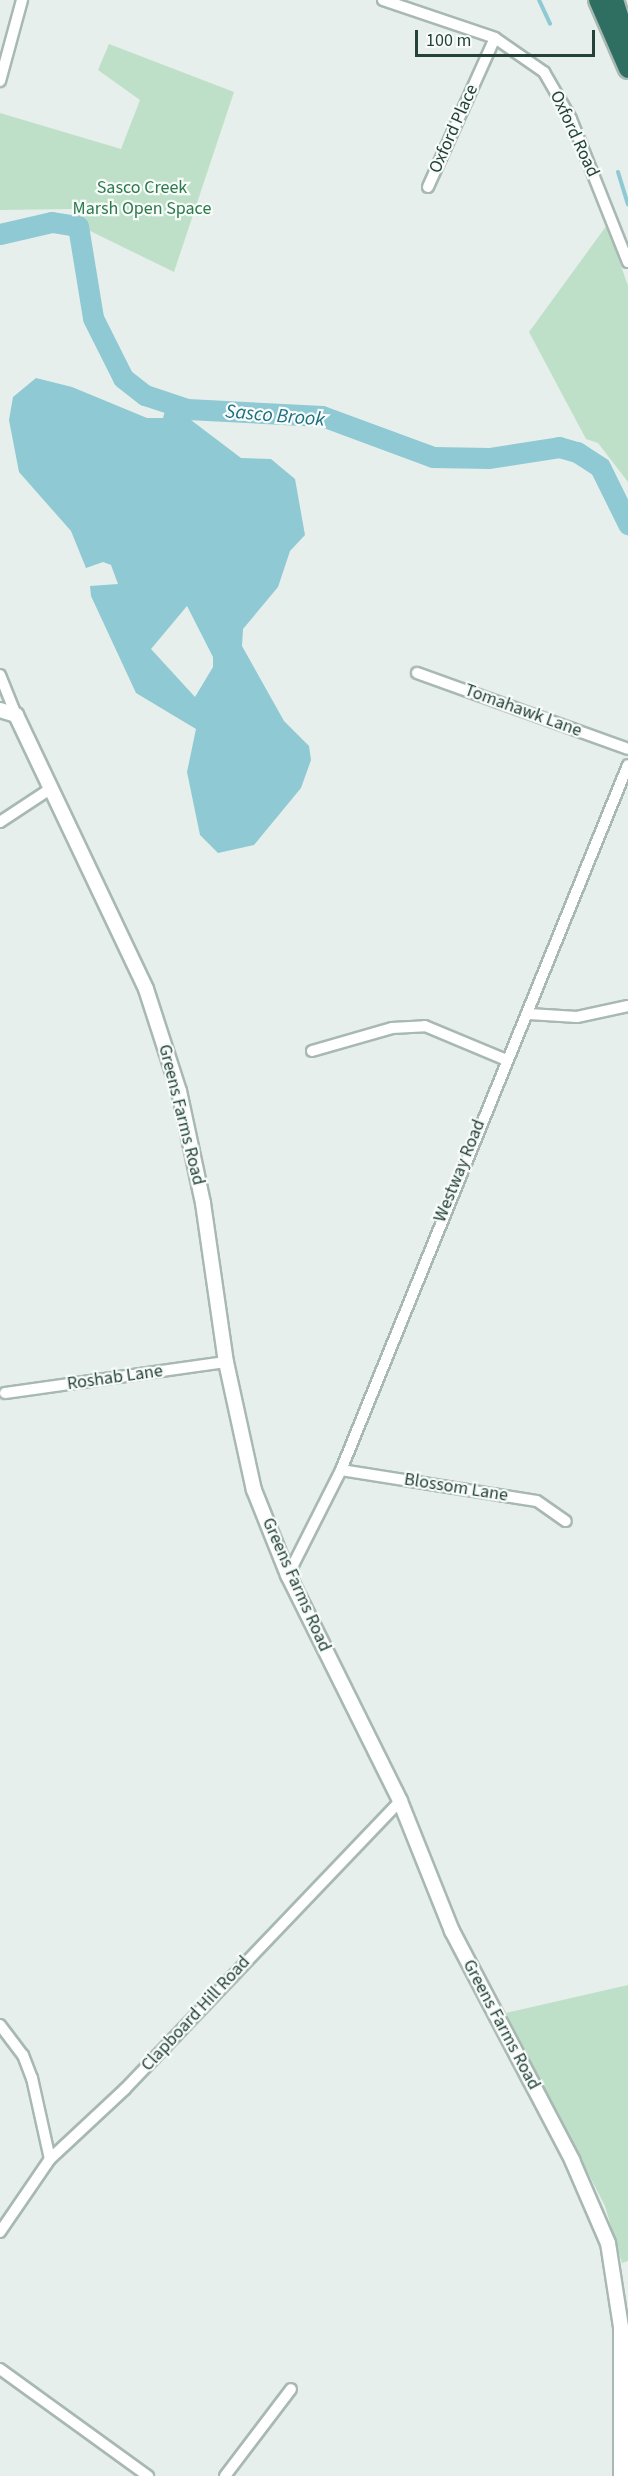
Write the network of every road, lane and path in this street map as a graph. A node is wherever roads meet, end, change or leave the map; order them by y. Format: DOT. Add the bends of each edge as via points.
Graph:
graph roads {
  1 [pos="22,0"];
  2 [pos="383,0"];
  3 [pos="597,0"];
  4 [pos="614,0"];
  5 [pos="495,38"];
  6 [pos="628,44"];
  7 [pos="628,69"];
  8 [pos="0,81"];
  9 [pos="428,187"];
  10 [pos="628,262"];
  11 [pos="417,673"];
  12 [pos="0,675"];
  13 [pos="0,710"];
  14 [pos="16,715"];
  15 [pos="628,749"];
  16 [pos="628,765"];
  17 [pos="50,789"];
  18 [pos="0,822"];
  19 [pos="628,1006"];
  20 [pos="530,1014"];
  21 [pos="312,1051"];
  22 [pos="504,1059"];
  23 [pos="226,1362"];
  24 [pos="5,1393"];
  25 [pos="341,1470"];
  26 [pos="566,1521"];
  27 [pos="288,1575"];
  28 [pos="400,1801"];
  29 [pos="0,2025"];
  30 [pos="50,2159"];
  31 [pos="0,2232"];
  32 [pos="0,2369"];
  33 [pos="626,2375"];
  34 [pos="291,2389"];
  35 [pos="148,2476"];
  36 [pos="225,2476"];
  37 [pos="621,2476"];
  1 -- 8 [label="street"];
  2 -- 5 [label="street, Oxford Road"];
  3 -- 7 [label="highway"];
  4 -- 6 [label="highway"];
  5 -- 9 [label="street, Oxford Place"];
  5 -- 10 [label="street, Oxford Road" via="544,72 571,118"];
  11 -- 15 [label="street, Tomahawk Lane"];
  12 -- 14 [label="street, Greens Farms Road"];
  13 -- 14 [label="street"];
  14 -- 17 [label="street, Greens Farms Road"];
  16 -- 20 [label="street, Westway Road"];
  17 -- 18 [label="street"];
  17 -- 23 [label="street, Greens Farms Road" via="146,988 178,1092 203,1203"];
  19 -- 20 [label="street" via="577,1017"];
  20 -- 22 [label="street, Westway Road"];
  21 -- 22 [label="street" via="392,1028 425,1026"];
  22 -- 25 [label="street, Westway Road"];
  23 -- 24 [label="street, Roshab Lane"];
  23 -- 27 [label="street, Greens Farms Road" via="254,1490"];
  25 -- 26 [label="street, Blossom Lane" via="537,1501"];
  25 -- 27 [label="street, Westway Road"];
  27 -- 28 [label="street, Greens Farms Road"];
  28 -- 30 [label="street, Clapboard Hill Road" via="125,2090"];
  28 -- 33 [label="street, Greens Farms Road" via="452,1931 594,2208 617,2286"];
  29 -- 30 [label="street" via="23,2055 32,2078"];
  30 -- 31 [label="street, Clapboard Hill Road"];
  32 -- 35 [label="street"];
  33 -- 37 [label="street, Greens Farms Road"];
  34 -- 36 [label="street"];
}
